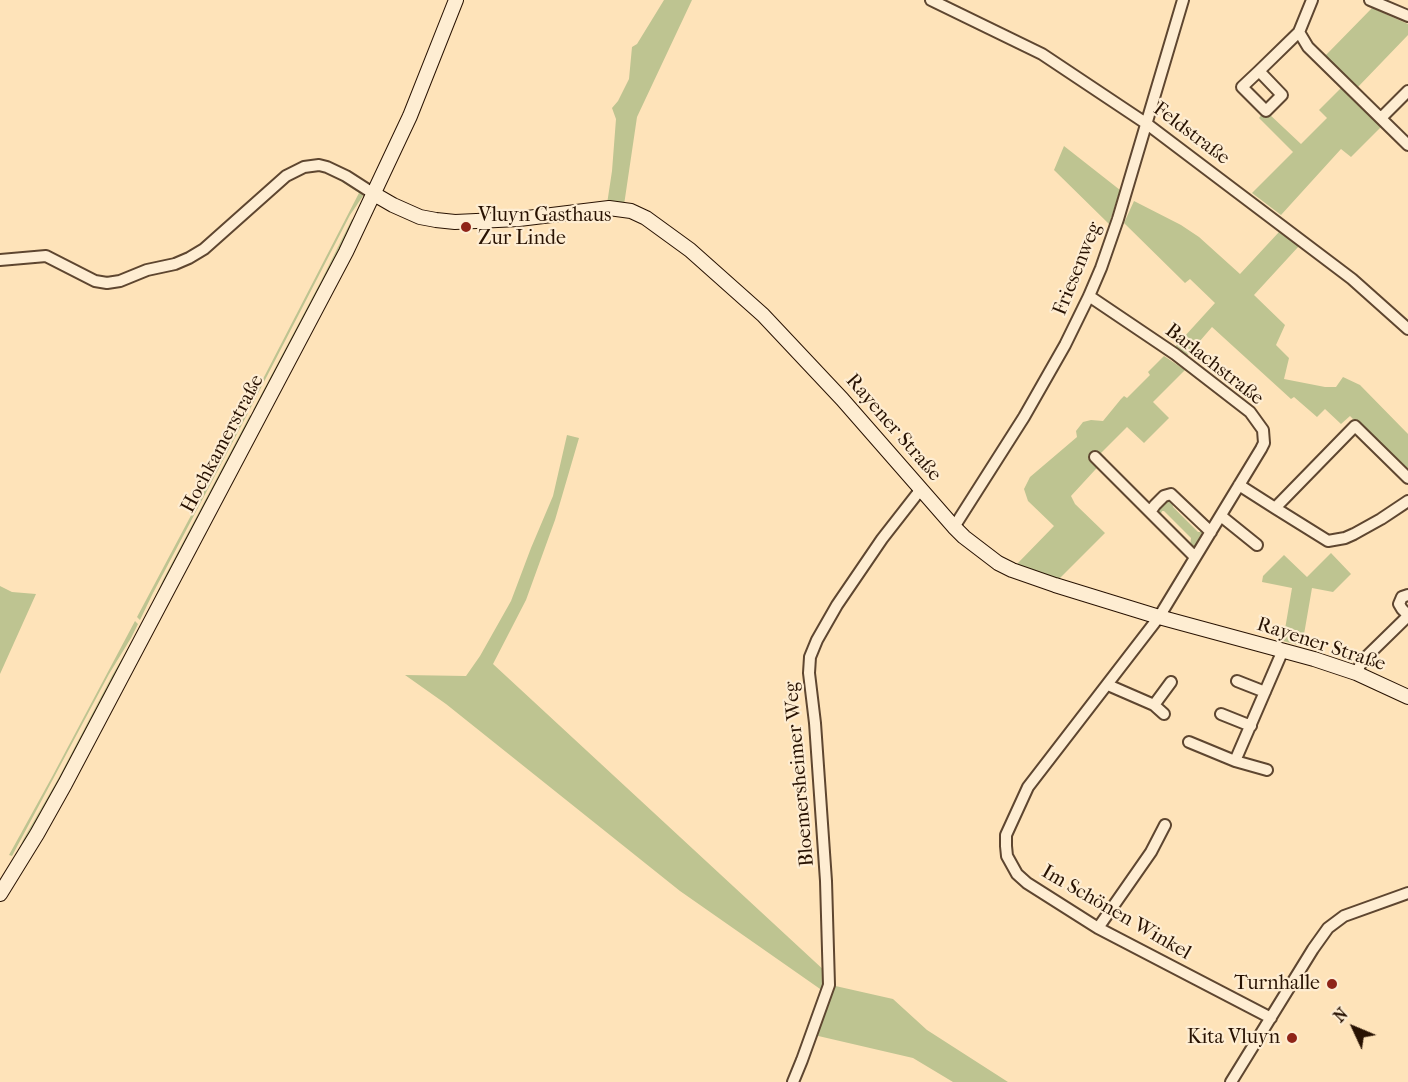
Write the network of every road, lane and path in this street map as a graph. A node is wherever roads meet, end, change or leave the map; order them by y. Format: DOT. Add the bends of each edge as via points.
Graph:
graph roads {
  1 [pos="456,0"];
  2 [pos="931,0"];
  3 [pos="1183,0"];
  4 [pos="1312,0"];
  5 [pos="1370,0"];
  6 [pos="1408,16"];
  7 [pos="1299,32"];
  8 [pos="1258,71"];
  9 [pos="1408,91"];
  10 [pos="1381,118"];
  11 [pos="1147,124"];
  12 [pos="1408,145"];
  13 [pos="374,194"];
  14 [pos="0,260"];
  15 [pos="1089,296"];
  16 [pos="1408,329"];
  17 [pos="1095,457"];
  18 [pos="1408,478"];
  19 [pos="1239,485"];
  20 [pos="921,489"];
  21 [pos="1408,501"];
  22 [pos="1275,508"];
  23 [pos="1150,512"];
  24 [pos="1221,516"];
  25 [pos="954,527"];
  26 [pos="1211,532"];
  27 [pos="1257,545"];
  28 [pos="1195,557"];
  29 [pos="1408,595"];
  30 [pos="1408,616"];
  31 [pos="1159,617"];
  32 [pos="1283,650"];
  33 [pos="1356,673"];
  34 [pos="1237,681"];
  35 [pos="1171,682"];
  36 [pos="1108,685"];
  37 [pos="1265,692"];
  38 [pos="1408,697"];
  39 [pos="1154,705"];
  40 [pos="1164,714"];
  41 [pos="1221,714"];
  42 [pos="1251,726"];
  43 [pos="1189,742"];
  44 [pos="1235,761"];
  45 [pos="1267,770"];
  46 [pos="1165,825"];
  47 [pos="1408,893"];
  48 [pos="0,894"];
  49 [pos="1098,928"];
  50 [pos="1271,1018"];
  51 [pos="793,1082"];
  52 [pos="1231,1082"];
  1 -- 13 [label="street, Hochkamerstraße"];
  2 -- 11 [label="street, Feldstraße" via="1042,54"];
  3 -- 11 [label="street, Friesenweg"];
  4 -- 7 [label="street"];
  5 -- 6 [label="street"];
  7 -- 8 [label="street"];
  7 -- 10 [label="street" via="1308,47"];
  9 -- 10 [label="street"];
  10 -- 12 [label="street"];
  11 -- 15 [label="street, Friesenweg"];
  11 -- 16 [label="street, Feldstraße" via="1352,279"];
  13 -- 14 [label="street" via="327,167 304,167 286,176 204,249 175,264 120,281 95,281 46,256"];
  13 -- 20 [label="street, Rayener Straße" via="407,212 436,220 519,219 609,208 646,218 690,250 763,315"];
  13 -- 48 [label="street, Hochkamerstraße" via="65,784"];
  15 -- 19 [label="street, Barlachstraße" via="1175,354 1250,412 1263,430 1264,443"];
  15 -- 25 [label="street, Friesenweg" via="1024,417"];
  17 -- 23 [label="street"];
  18 -- 22 [label="street" via="1355,426"];
  19 -- 22 [label="street"];
  19 -- 24 [label="street, Barlachstraße"];
  20 -- 25 [label="street, Rayener Straße"];
  20 -- 51 [label="street, Bloemersheimer Weg" via="843,596 810,657 826,881 829,985"];
  21 -- 22 [label="street" via="1354,534 1328,541"];
  23 -- 26 [label="street" via="1164,496 1171,494"];
  23 -- 28 [label="street"];
  24 -- 26 [label="street, Barlachstraße"];
  24 -- 27 [label="street"];
  25 -- 31 [label="street, Rayener Straße" via="986,555 1012,570"];
  26 -- 28 [label="street, Barlachstraße"];
  28 -- 31 [label="street, Barlachstraße"];
  29 -- 30 [label="street" via="1399,604"];
  30 -- 33 [label="street" via="1363,660"];
  31 -- 32 [label="street, Rayener Straße"];
  31 -- 36 [label="street, Im Schönen Winkel"];
  32 -- 33 [label="street, Rayener Straße"];
  32 -- 37 [label="street"];
  33 -- 38 [label="street, Rayener Straße"];
  34 -- 37 [label="street"];
  35 -- 39 [label="street"];
  36 -- 39 [label="street"];
  36 -- 49 [label="street, Im Schönen Winkel" via="1028,787 1006,835 1007,856 1017,874"];
  37 -- 42 [label="street"];
  39 -- 40 [label="street"];
  41 -- 42 [label="street"];
  42 -- 44 [label="street"];
  43 -- 44 [label="street"];
  44 -- 45 [label="street"];
  46 -- 49 [label="street" via="1152,852"];
  47 -- 50 [label="street" via="1344,916 1328,928"];
  49 -- 50 [label="street, Im Schönen Winkel"];
  50 -- 52 [label="street"];
}
